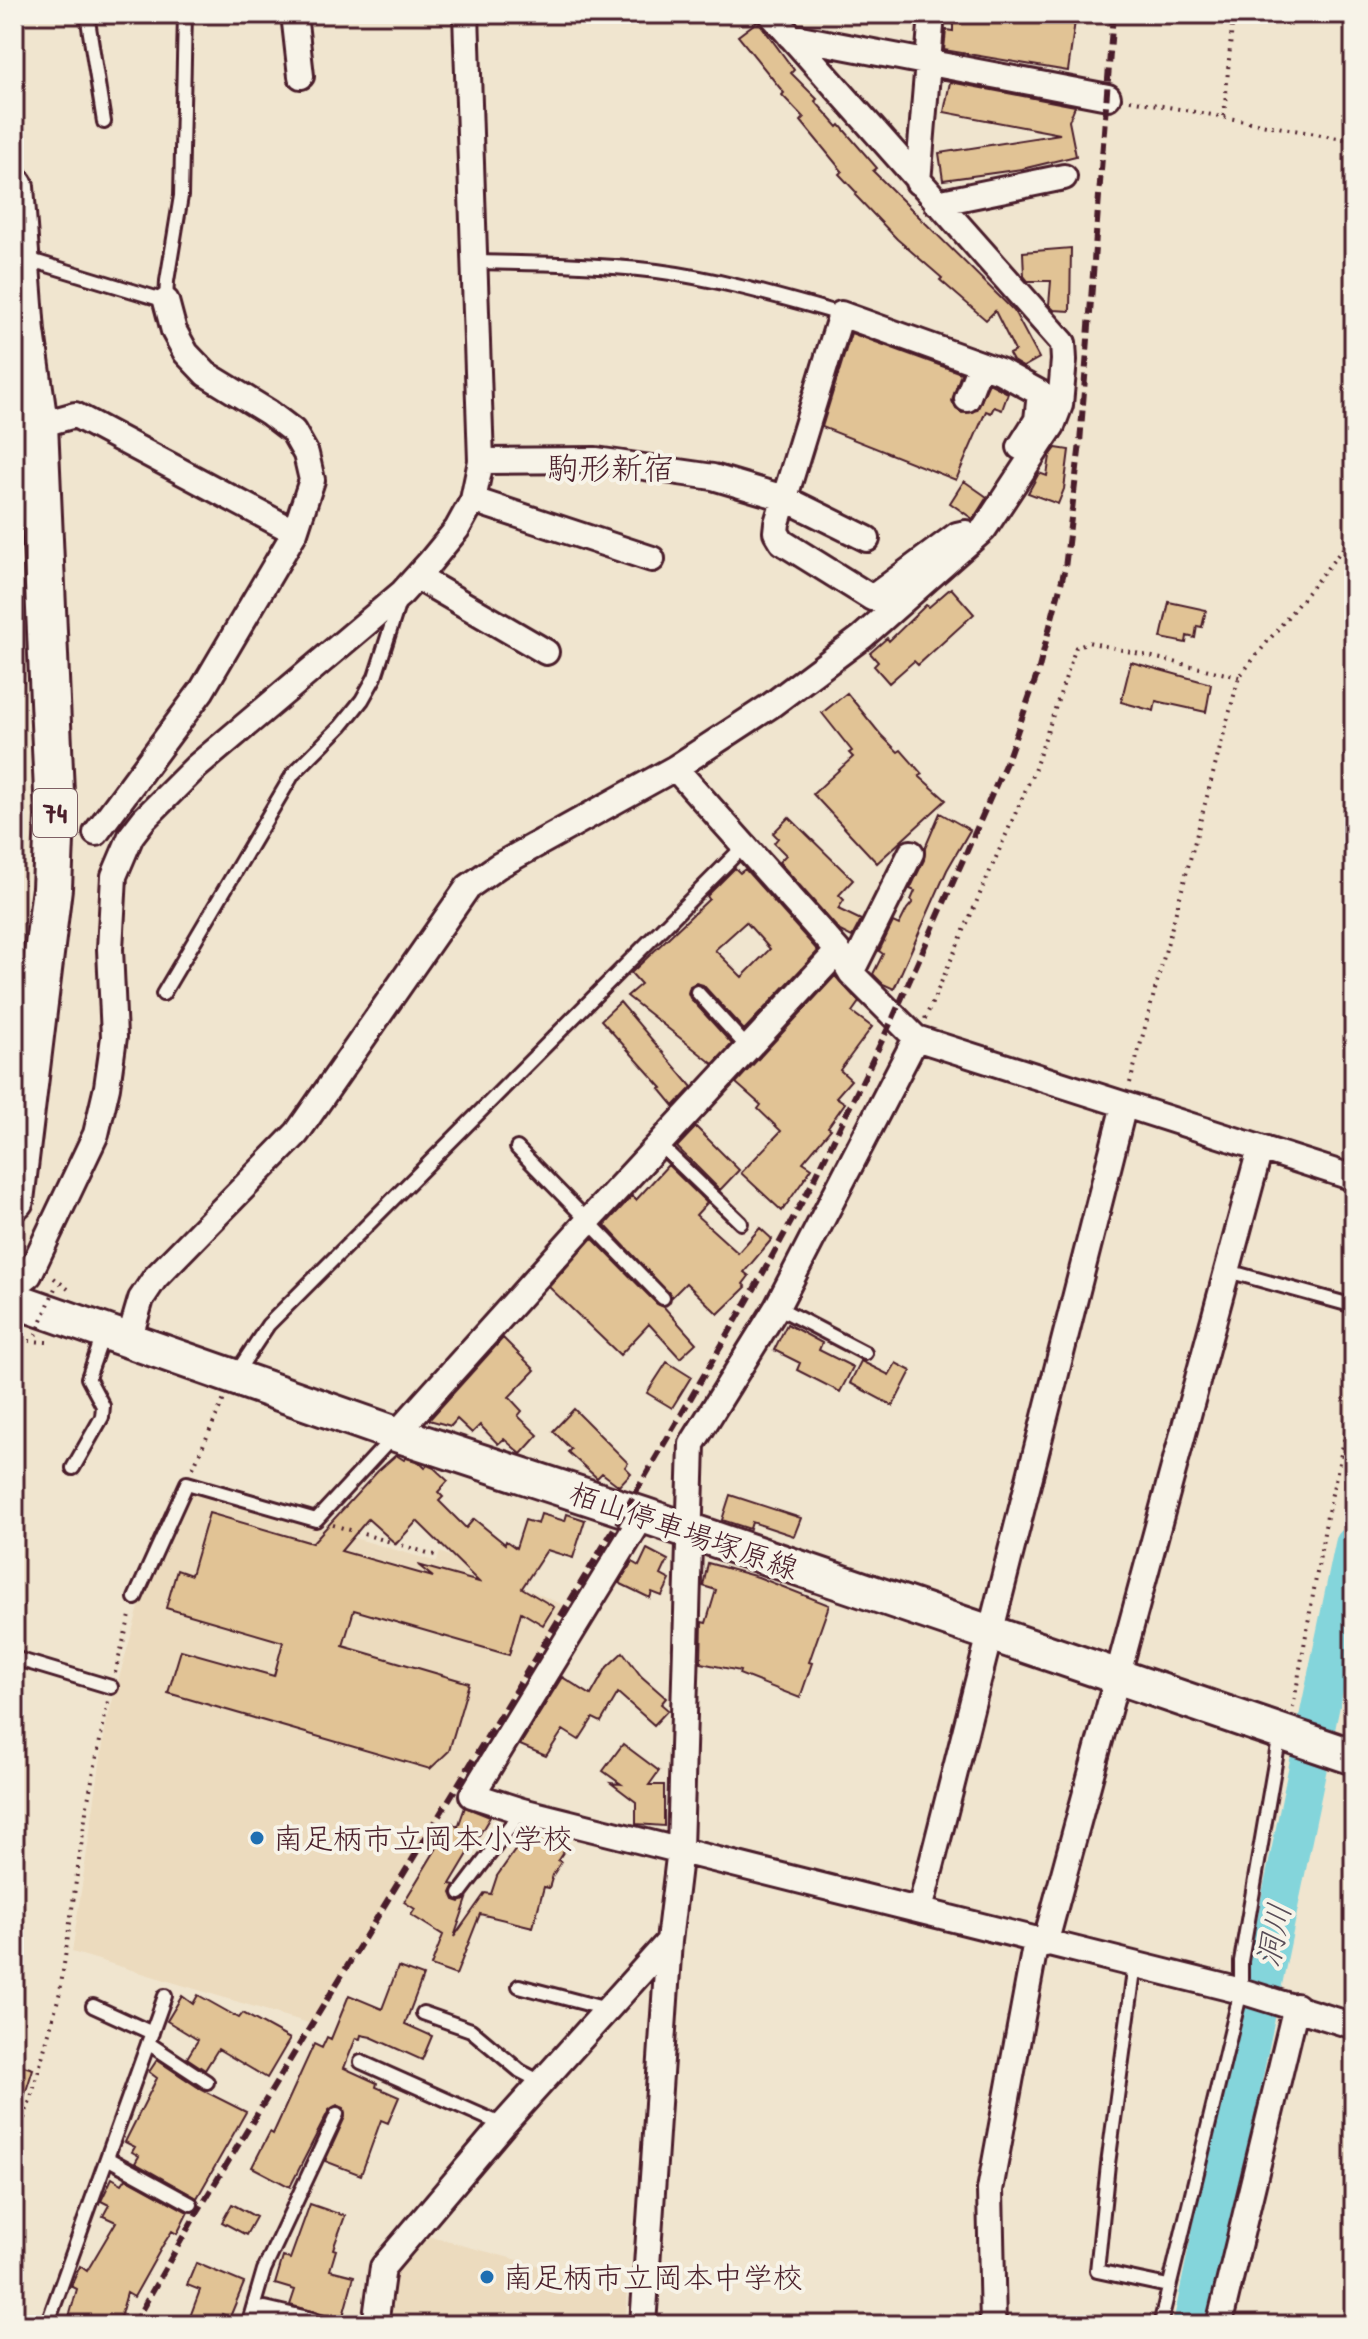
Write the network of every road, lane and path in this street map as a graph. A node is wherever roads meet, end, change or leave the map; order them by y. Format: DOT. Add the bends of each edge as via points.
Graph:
graph roads {
  1 [pos="87,14"];
  2 [pos="185,14"];
  3 [pos="294,14"];
  4 [pos="466,14"];
  5 [pos="771,14"];
  6 [pos="932,14"];
  7 [pos="1233,14"];
  8 [pos="790,36"];
  9 [pos="929,62"];
  10 [pos="301,76"];
  11 [pos="1108,97"];
  12 [pos="1224,116"];
  13 [pos="104,122"];
  14 [pos="1354,141"];
  15 [pos="1064,177"];
  16 [pos="918,182"];
  17 [pos="14,187"];
  18 [pos="937,203"];
  19 [pos="19,256"];
  20 [pos="474,262"];
  21 [pos="166,301"];
  22 [pos="841,314"];
  23 [pos="20,330"];
  24 [pos="980,365"];
  25 [pos="967,399"];
  26 [pos="26,432"];
  27 [pos="481,461"];
  28 [pos="784,498"];
  29 [pos="1004,499"];
  30 [pos="473,500"];
  31 [pos="984,529"];
  32 [pos="295,532"];
  33 [pos="1354,535"];
  34 [pos="867,539"];
  35 [pos="652,559"];
  36 [pos="410,585"];
  37 [pos="546,652"];
  38 [pos="1239,677"];
  39 [pos="675,768"];
  40 [pos="96,833"];
  41 [pos="745,845"];
  42 [pos="911,853"];
  43 [pos="838,951"];
  44 [pos="851,973"];
  45 [pos="697,992"];
  46 [pos="163,994"];
  47 [pos="916,1038"];
  48 [pos="24,1039"];
  49 [pos="748,1048"];
  50 [pos="1124,1105"];
  51 [pos="659,1144"];
  52 [pos="517,1148"];
  53 [pos="1260,1149"];
  54 [pos="1354,1178"];
  55 [pos="14,1200"];
  56 [pos="587,1222"];
  57 [pos="741,1223"];
  58 [pos="1228,1271"];
  59 [pos="14,1287"];
  60 [pos="55,1288"];
  61 [pos="663,1298"];
  62 [pos="14,1300"];
  63 [pos="1354,1306"];
  64 [pos="777,1307"];
  65 [pos="36,1335"];
  66 [pos="117,1336"];
  67 [pos="865,1353"];
  68 [pos="234,1375"];
  69 [pos="1354,1396"];
  70 [pos="396,1434"];
  71 [pos="73,1468"];
  72 [pos="187,1483"];
  73 [pos="643,1515"];
  74 [pos="316,1520"];
  75 [pos="689,1532"];
  76 [pos="438,1556"];
  77 [pos="135,1598"];
  78 [pos="991,1634"];
  79 [pos="14,1658"];
  80 [pos="1118,1679"];
  81 [pos="111,1687"];
  82 [pos="1281,1731"];
  83 [pos="1347,1755"];
  84 [pos="522,1811"];
  85 [pos="680,1849"];
  86 [pos="460,1893"];
  87 [pos="920,1910"];
  88 [pos="669,1941"];
  89 [pos="1040,1942"];
  90 [pos="1135,1964"];
  91 [pos="519,1986"];
  92 [pos="1241,1991"];
  93 [pos="165,1996"];
  94 [pos="93,2006"];
  95 [pos="1296,2006"];
  96 [pos="607,2009"];
  97 [pos="423,2013"];
  98 [pos="1354,2026"];
  99 [pos="150,2038"];
  100 [pos="361,2062"];
  101 [pos="207,2082"];
  102 [pos="541,2082"];
  103 [pos="337,2114"];
  104 [pos="503,2125"];
  105 [pos="14,2149"];
  106 [pos="107,2158"];
  107 [pos="191,2204"];
  108 [pos="1168,2286"];
  109 [pos="47,2325"];
  110 [pos="248,2325"];
  111 [pos="261,2325"];
  112 [pos="311,2325"];
  113 [pos="375,2325"];
  114 [pos="643,2325"];
  115 [pos="993,2325"];
  116 [pos="1160,2325"];
  117 [pos="1219,2325"];
  1 -- 13 [label="lane"];
  2 -- 21 [label="lane" via="181,196"];
  3 -- 10 [label="street"];
  4 -- 20 [label="street"];
  5 -- 8 [label="street"];
  6 -- 9 [label="street"];
  7 -- 12 [label="path"];
  8 -- 9 [label="street"];
  8 -- 16 [label="street"];
  9 -- 11 [label="street"];
  9 -- 16 [label="street"];
  11 -- 12 [label="path"];
  12 -- 14 [label="path"];
  15 -- 18 [label="street"];
  16 -- 18 [label="street"];
  17 -- 19 [label="main road, 74"];
  18 -- 29 [label="street" via="1063,343 1060,405"];
  19 -- 21 [label="lane"];
  19 -- 23 [label="main road, 74"];
  20 -- 22 [label="lane" via="657,271 750,288"];
  20 -- 27 [label="street"];
  21 -- 32 [label="street" via="186,353 206,374 293,431 306,454 312,480"];
  22 -- 24 [label="street"];
  22 -- 28 [label="street"];
  23 -- 26 [label="main road, 74"];
  24 -- 25 [label="street"];
  24 -- 29 [label="street" via="1040,393 1037,420 996,487"];
  26 -- 32 [label="street" via="75,415"];
  26 -- 48 [label="main road, 74" via="55,816 52,888"];
  27 -- 28 [label="street" via="596,460 713,477"];
  27 -- 30 [label="street"];
  28 -- 31 [label="street" via="776,532 782,542 872,598 957,535"];
  28 -- 34 [label="street"];
  29 -- 31 [label="street"];
  30 -- 35 [label="street"];
  30 -- 36 [label="street" via="457,529"];
  31 -- 39 [label="street" via="862,637"];
  32 -- 40 [label="street" via="202,690"];
  33 -- 38 [label="path"];
  36 -- 37 [label="street"];
  36 -- 46 [label="lane" via="362,700 293,774"];
  36 -- 59 [label="street" via="195,768 131,836 114,876 114,1037 96,1134 29,1275"];
  38 -- 47 [label="path" via="1088,642 1076,647 1034,771"];
  38 -- 50 [label="path"];
  39 -- 41 [label="street"];
  39 -- 66 [label="street" via="468,887 297,1133 155,1278"];
  41 -- 43 [label="street"];
  41 -- 68 [label="lane" via="268,1325"];
  42 -- 44 [label="street"];
  43 -- 44 [label="street"];
  43 -- 49 [label="street"];
  44 -- 47 [label="street"];
  45 -- 49 [label="lane"];
  47 -- 50 [label="street"];
  47 -- 64 [label="street"];
  48 -- 55 [label="main road, 74"];
  49 -- 51 [label="street"];
  50 -- 53 [label="street"];
  50 -- 78 [label="street"];
  51 -- 56 [label="street"];
  51 -- 57 [label="lane"];
  52 -- 56 [label="lane"];
  53 -- 54 [label="street"];
  53 -- 58 [label="street"];
  56 -- 61 [label="lane"];
  56 -- 70 [label="street"];
  58 -- 63 [label="lane"];
  58 -- 80 [label="street"];
  60 -- 65 [label="path, bridge"];
  62 -- 66 [label="main road, 栢山停車場塚原線"];
  64 -- 67 [label="lane"];
  64 -- 75 [label="street" via="692,1444"];
  66 -- 68 [label="main road, 栢山停車場塚原線"];
  66 -- 71 [label="lane" via="88,1378 103,1406 102,1417"];
  68 -- 70 [label="main road, 栢山停車場塚原線"];
  68 -- 72 [label="path"];
  69 -- 82 [label="path" via="1293,1708"];
  70 -- 73 [label="main road, 栢山停車場塚原線"];
  70 -- 74 [label="lane"];
  72 -- 74 [label="lane"];
  72 -- 77 [label="lane"];
  73 -- 75 [label="main road, 栢山停車場塚原線"];
  73 -- 84 [label="street" via="472,1795"];
  74 -- 76 [label="path"];
  75 -- 78 [label="main road, 栢山停車場塚原線"];
  75 -- 85 [label="street"];
  77 -- 81 [label="path"];
  78 -- 80 [label="main road, 栢山停車場塚原線"];
  78 -- 87 [label="street"];
  79 -- 81 [label="lane"];
  80 -- 82 [label="main road, 栢山停車場塚原線"];
  80 -- 89 [label="street"];
  81 -- 105 [label="path" via="87,1805 60,1992"];
  82 -- 83 [label="main road, 栢山停車場塚原線"];
  82 -- 92 [label="lane" via="1241,1961"];
  84 -- 85 [label="street"];
  84 -- 86 [label="lane"];
  85 -- 87 [label="street"];
  85 -- 88 [label="street"];
  87 -- 89 [label="street"];
  88 -- 96 [label="street"];
  88 -- 114 [label="street"];
  89 -- 90 [label="street"];
  89 -- 115 [label="street" via="990,2190"];
  90 -- 92 [label="street"];
  90 -- 108 [label="lane" via="1097,2271"];
  91 -- 96 [label="lane"];
  92 -- 95 [label="street"];
  92 -- 108 [label="lane"];
  93 -- 99 [label="lane"];
  94 -- 99 [label="lane"];
  95 -- 98 [label="street"];
  95 -- 117 [label="street"];
  96 -- 102 [label="street"];
  97 -- 102 [label="lane" via="471,2030"];
  99 -- 101 [label="lane"];
  99 -- 106 [label="lane"];
  100 -- 104 [label="lane"];
  102 -- 104 [label="street"];
  103 -- 110 [label="lane" via="264,2270"];
  104 -- 113 [label="street" via="383,2267"];
  106 -- 107 [label="lane"];
  106 -- 109 [label="lane"];
  108 -- 116 [label="lane"];
  111 -- 112 [label="street" via="264,2314"];
}
